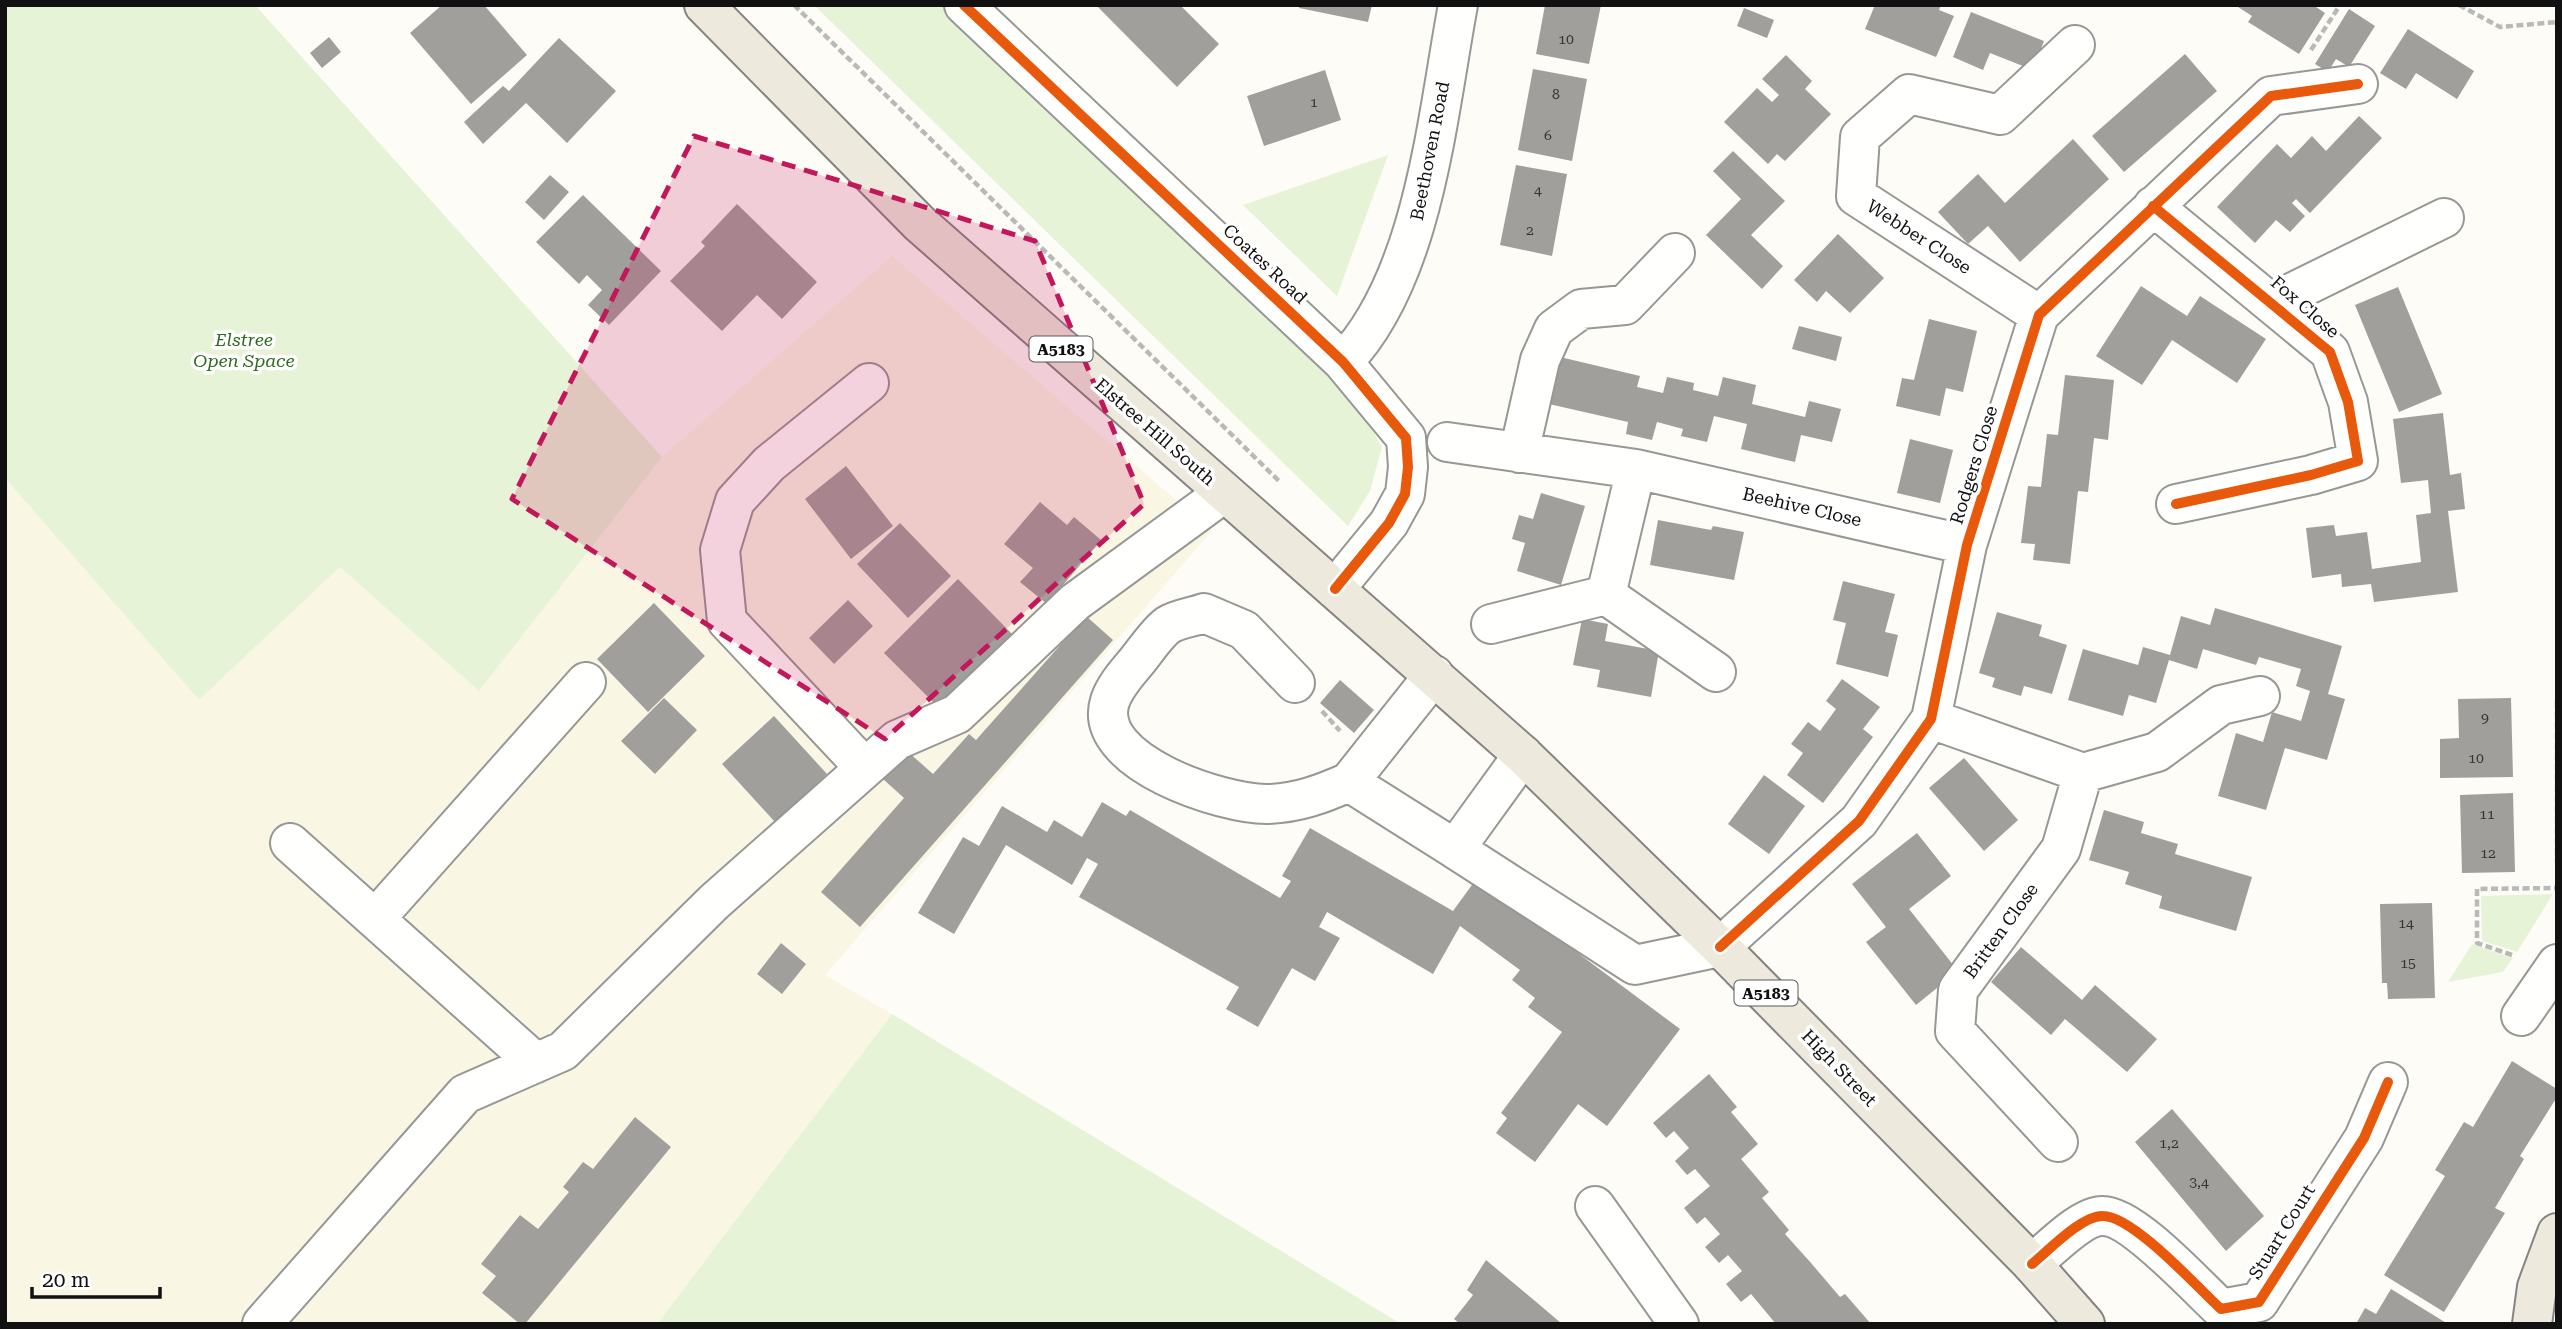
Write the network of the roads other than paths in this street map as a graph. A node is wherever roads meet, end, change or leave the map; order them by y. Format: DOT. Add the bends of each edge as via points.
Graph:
graph roads {
  1 [pos="704,5"];
  2 [pos="964,5"];
  3 [pos="1458,5"];
  4 [pos="2075,46"];
  5 [pos="2358,84"];
  6 [pos="2153,206"];
  7 [pos="2444,218"];
  8 [pos="1675,253"];
  9 [pos="2273,302"];
  10 [pos="2039,315"];
  11 [pos="1343,362"];
  12 [pos="869,383"];
  13 [pos="1447,442"];
  14 [pos="1519,453"];
  15 [pos="1636,469"];
  16 [pos="1224,493"];
  17 [pos="2176,504"];
  18 [pos="1967,545"];
  19 [pos="1335,589"];
  20 [pos="1606,595"];
  21 [pos="1491,624"];
  22 [pos="1716,672"];
  23 [pos="1434,675"];
  24 [pos="586,682"];
  25 [pos="1295,682"];
  26 [pos="2260,696"];
  27 [pos="1931,719"];
  28 [pos="1523,755"];
  29 [pos="865,768"];
  30 [pos="1357,770"];
  31 [pos="2083,772"];
  32 [pos="290,843"];
  33 [pos="1455,849"];
  34 [pos="374,919"];
  35 [pos="1720,947"];
  36 [pos="2539,959"];
  37 [pos="2521,1016"];
  38 [pos="536,1063"];
  39 [pos="2388,1082"];
  40 [pos="2058,1142"];
  41 [pos="1595,1206"];
  42 [pos="2557,1233"];
  43 [pos="2032,1264"];
  44 [pos="2535,1305"];
  45 [pos="262,1324"];
  46 [pos="1679,1324"];
  47 [pos="2085,1324"];
  48 [pos="2507,1324"];
  1 -- 16 [label="main road, Elstree Hill South / A5183" via="919,223"];
  2 -- 11 [label="street, Coates Road"];
  3 -- 11 [label="street, Beethoven Road" via="1417,222 1392,286 1357,347"];
  4 -- 10 [label="street, Webber Close" via="2000,115 1909,94 1860,136 1856,196"];
  5 -- 6 [label="street, Rodgers Close" via="2270,96"];
  6 -- 9 [label="street, Fox Close"];
  6 -- 10 [label="street, Rodgers Close"];
  7 -- 9 [label="street, Fox Close"];
  8 -- 14 [label="street" via="1625,305 1581,309 1554,329 1541,360"];
  9 -- 17 [label="street, Fox Close" via="2330,352 2348,402 2358,461"];
  10 -- 18 [label="street, Rodgers Close"];
  11 -- 19 [label="street, Coates Road" via="1406,438 1408,467 1405,494 1389,523"];
  12 -- 29 [label="street" via="769,464 735,501 720,550 727,621"];
  13 -- 14 [label="street, Beehive Close"];
  14 -- 15 [label="street, Beehive Close"];
  15 -- 18 [label="street, Beehive Close"];
  15 -- 20 [label="street"];
  16 -- 19 [label="main road, Elstree Hill South / A5183"];
  16 -- 29 [label="street" via="1075,602 957,714 897,740"];
  18 -- 27 [label="street, Rodgers Close"];
  19 -- 23 [label="main road, Elstree Hill South / A5183"];
  20 -- 21 [label="street"];
  20 -- 22 [label="street"];
  23 -- 28 [label="main road, High Street / A5183"];
  23 -- 30 [label="street"];
  24 -- 34 [label="street"];
  25 -- 30 [label="street" via="1244,630 1204,613 1168,625 1123,677 1109,702 1112,727 1124,748 1148,768 1224,797 1266,804 1311,799"];
  26 -- 31 [label="street" via="2221,705 2157,752"];
  27 -- 31 [label="street"];
  27 -- 35 [label="street, Rodgers Close" via="1858,821"];
  28 -- 33 [label="street"];
  28 -- 35 [label="main road, High Street / A5183"];
  29 -- 38 [label="street" via="715,902 564,1051"];
  30 -- 33 [label="street"];
  31 -- 40 [label="street, Britten Close" via="2061,849 1958,990 1955,1031"];
  32 -- 34 [label="street"];
  33 -- 35 [label="street" via="1635,965"];
  34 -- 38 [label="street"];
  35 -- 43 [label="main road, High Street / A5183"];
  36 -- 37 [label="street"];
  38 -- 45 [label="street" via="465,1094"];
  39 -- 43 [label="street, Stuart Court" via="2364,1138 2259,1302 2221,1310 2128,1223 2102,1215 2080,1224"];
  41 -- 46 [label="street"];
  42 -- 44 [label="main road"];
  43 -- 47 [label="main road, High Street / A5183"];
  44 -- 48 [label="main road"];
}
